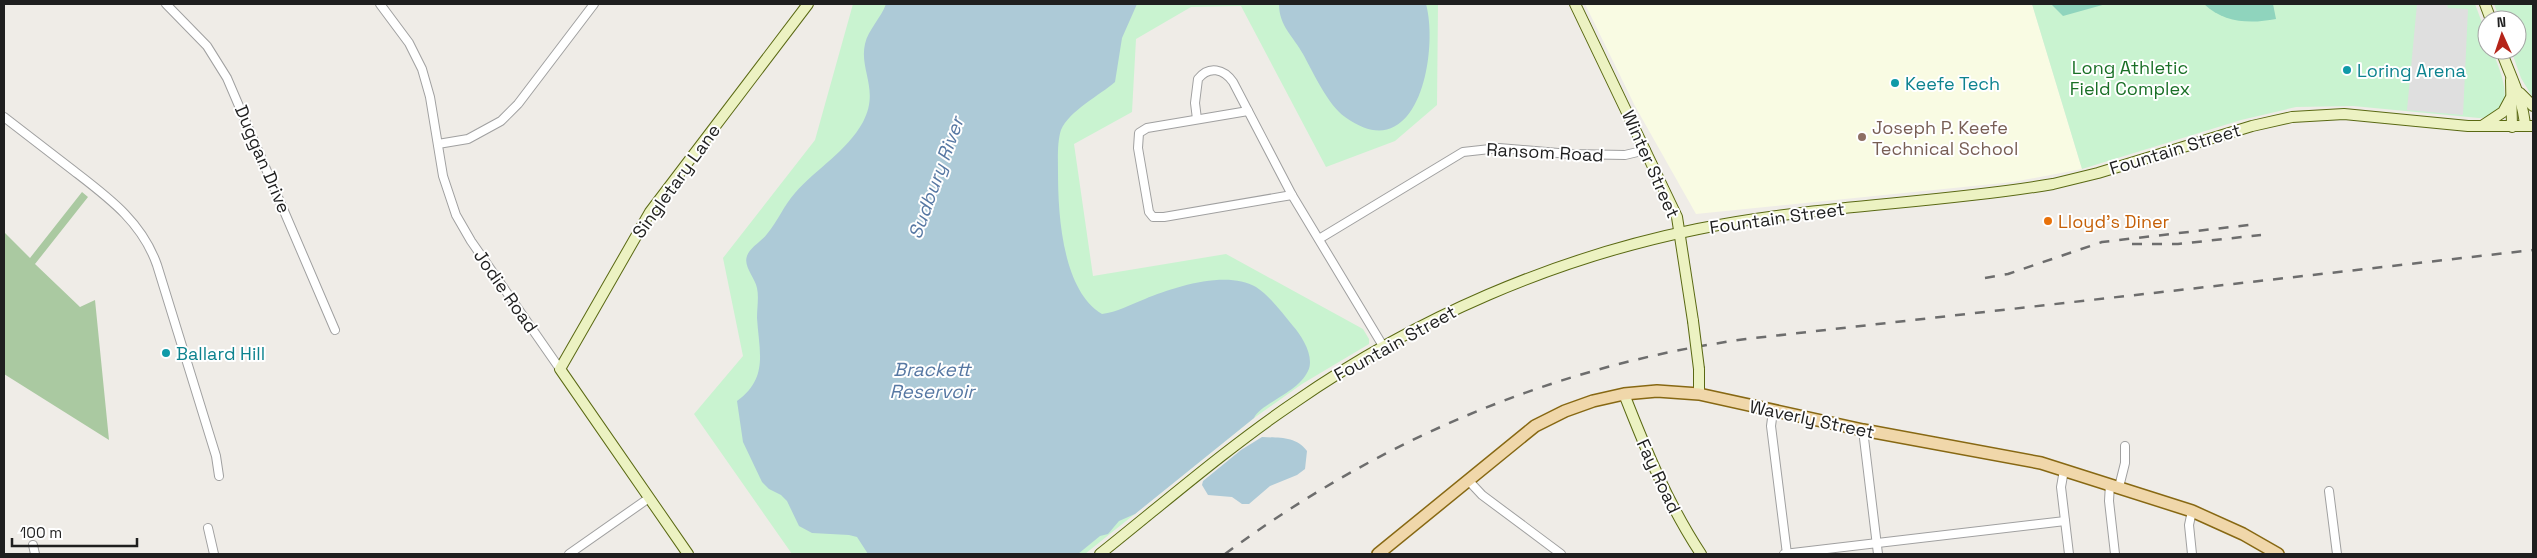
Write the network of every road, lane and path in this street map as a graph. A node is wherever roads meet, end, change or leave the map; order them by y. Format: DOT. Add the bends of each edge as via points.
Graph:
graph roads {
  1 [pos="166,4"];
  2 [pos="380,4"];
  3 [pos="594,4"];
  4 [pos="808,4"];
  5 [pos="1575,4"];
  6 [pos="2504,60"];
  7 [pos="2515,93"];
  8 [pos="2533,106"];
  9 [pos="1248,111"];
  10 [pos="4,117"];
  11 [pos="1197,119"];
  12 [pos="2482,126"];
  13 [pos="2529,126"];
  14 [pos="2512,127"];
  15 [pos="438,144"];
  16 [pos="1646,150"];
  17 [pos="1292,195"];
  18 [pos="1680,233"];
  19 [pos="1318,239"];
  20 [pos="335,330"];
  21 [pos="1383,346"];
  22 [pos="560,370"];
  23 [pos="1624,394"];
  24 [pos="1699,394"];
  25 [pos="1772,411"];
  26 [pos="1863,430"];
  27 [pos="2124,446"];
  28 [pos="2064,470"];
  29 [pos="219,476"];
  30 [pos="1468,480"];
  31 [pos="2115,485"];
  32 [pos="2329,491"];
  33 [pos="650,498"];
  34 [pos="2192,511"];
  35 [pos="2065,521"];
  36 [pos="208,528"];
  37 [pos="1877,544"];
  38 [pos="33,545"];
  39 [pos="35,554"];
  40 [pos="214,554"];
  41 [pos="569,554"];
  42 [pos="688,554"];
  43 [pos="1100,554"];
  44 [pos="1378,554"];
  45 [pos="1561,554"];
  46 [pos="1701,554"];
  47 [pos="1786,554"];
  48 [pos="1878,554"];
  49 [pos="2069,554"];
  50 [pos="2115,554"];
  51 [pos="2192,554"];
  52 [pos="2278,554"];
  53 [pos="2337,554"];
  1 -- 20 [label="street, Duggan Drive" via="198,35 227,78"];
  2 -- 15 [label="street, Jodie Road" via="422,69"];
  3 -- 15 [label="street" via="518,104 501,121 468,139"];
  4 -- 22 [label="street, Singletary Lane" via="642,224"];
  5 -- 16 [label="street, Winter Street"];
  6 -- 7 [label="street"];
  7 -- 8 [label="street"];
  7 -- 12 [label="street" via="2503,112"];
  7 -- 13 [label="street"];
  7 -- 14 [label="street"];
  9 -- 11 [label="street"];
  9 -- 11 [label="street" via="1224,72 1206,71 1198,79"];
  9 -- 17 [label="street"];
  10 -- 29 [label="street" via="114,203 132,220 148,243 158,265 216,456"];
  11 -- 17 [label="street" via="1147,128 1139,133 1138,148 1151,215 1164,217"];
  12 -- 14 [label="street, Fountain Street"];
  12 -- 18 [label="street, Fountain Street" via="2344,114 2292,117 2243,128 2053,184 1770,217"];
  13 -- 14 [label="street, Fountain Street"];
  15 -- 22 [label="street, Jodie Road" via="446,189 462,228"];
  16 -- 18 [label="street, Winter Street" via="1677,217"];
  16 -- 19 [label="street, Ransom Road" via="1626,155 1499,148 1471,150 1448,159"];
  17 -- 19 [label="street"];
  18 -- 21 [label="street, Fountain Street" via="1616,249 1539,275 1460,308"];
  18 -- 24 [label="street, Winter Street, bridge" via="1699,369"];
  19 -- 21 [label="street"];
  21 -- 43 [label="street, Fountain Street" via="1275,416"];
  22 -- 33 [label="street, Jodie Road"];
  23 -- 24 [label="main road, Waverly Street" via="1657,391"];
  23 -- 30 [label="main road, Waverly Street" via="1578,406 1551,418 1521,436"];
  23 -- 46 [label="street, Fay Road" via="1647,454"];
  24 -- 25 [label="main road, Waverly Street"];
  25 -- 26 [label="main road, Waverly Street"];
  25 -- 47 [label="street"];
  26 -- 28 [label="main road, Waverly Street"];
  26 -- 37 [label="street"];
  27 -- 31 [label="street" via="2125,463"];
  28 -- 31 [label="main road, Waverly Street"];
  28 -- 35 [label="street" via="2061,487"];
  30 -- 44 [label="main road, Waverly Street"];
  30 -- 45 [label="street" via="1482,496"];
  31 -- 34 [label="main road, Waverly Street"];
  31 -- 50 [label="street" via="2109,501"];
  32 -- 53 [label="street"];
  33 -- 41 [label="street"];
  33 -- 42 [label="street, Jodie Road"];
  34 -- 51 [label="street" via="2189,525"];
  34 -- 52 [label="main road, Waverly Street"];
  35 -- 37 [label="street"];
  35 -- 49 [label="street"];
  36 -- 40 [label="street"];
  37 -- 47 [label="street"];
  37 -- 48 [label="street"];
  38 -- 39 [label="street"];
}
